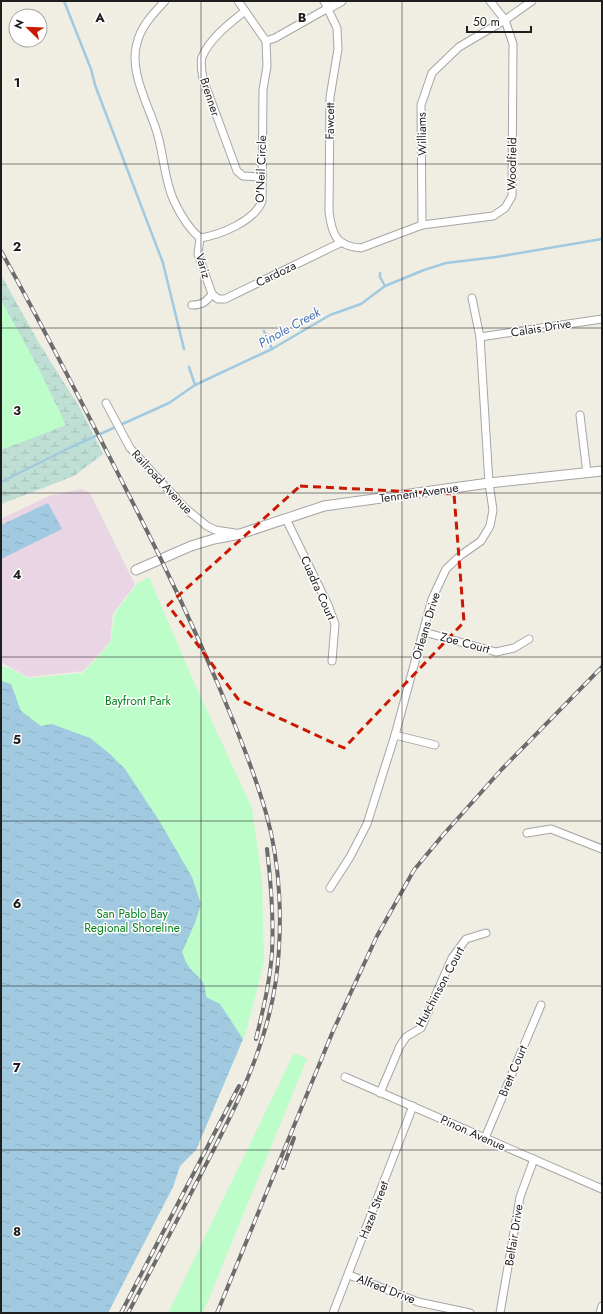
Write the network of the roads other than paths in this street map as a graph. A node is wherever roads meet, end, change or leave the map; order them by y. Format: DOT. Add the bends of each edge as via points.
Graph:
graph roads {
  1 [pos="165,1"];
  2 [pos="238,1"];
  3 [pos="341,1"];
  4 [pos="490,1"];
  5 [pos="532,1"];
  6 [pos="326,5"];
  7 [pos="245,11"];
  8 [pos="505,20"];
  9 [pos="266,41"];
  10 [pos="262,177"];
  11 [pos="422,225"];
  12 [pos="200,238"];
  13 [pos="340,242"];
  14 [pos="212,294"];
  15 [pos="472,298"];
  16 [pos="192,305"];
  17 [pos="602,319"];
  18 [pos="480,337"];
  19 [pos="106,403"];
  20 [pos="580,415"];
  21 [pos="602,471"];
  22 [pos="587,473"];
  23 [pos="489,483"];
  24 [pos="286,519"];
  25 [pos="240,534"];
  26 [pos="136,570"];
  27 [pos="424,632"];
  28 [pos="529,639"];
  29 [pos="332,662"];
  30 [pos="395,735"];
  31 [pos="435,745"];
  32 [pos="527,833"];
  33 [pos="602,849"];
  34 [pos="330,888"];
  35 [pos="486,933"];
  36 [pos="541,1005"];
  37 [pos="345,1077"];
  38 [pos="380,1093"];
  39 [pos="413,1106"];
  40 [pos="485,1138"];
  41 [pos="534,1159"];
  42 [pos="602,1189"];
  43 [pos="349,1275"];
  44 [pos="602,1306"];
  45 [pos="333,1313"];
  46 [pos="470,1313"];
  47 [pos="500,1313"];
  48 [pos="600,1313"];
  1 -- 12 [label="street" via="147,20 136,44 136,66 141,90 158,135 173,200 187,225"];
  2 -- 7 [label="street"];
  3 -- 6 [label="street"];
  4 -- 8 [label="street, Woodfield"];
  5 -- 8 [label="street, Williams"];
  6 -- 9 [label="street" via="275,38"];
  6 -- 13 [label="street, Fawcett" via="337,28 338,48 330,97 329,212 331,227"];
  7 -- 9 [label="street"];
  7 -- 10 [label="street, Brenner" via="210,44 202,58 203,79 237,170 243,176"];
  8 -- 11 [label="street, Williams" via="459,47 432,73 421,105"];
  8 -- 11 [label="street, Woodfield" via="513,44 512,196 505,208 493,216"];
  9 -- 10 [label="street, O'Neil Circle"];
  10 -- 12 [label="street, O'Neil Circle" via="262,201 252,216 220,233"];
  11 -- 13 [label="street, Woodfield" via="361,248 350,247"];
  12 -- 14 [label="street, Variz" via="198,254"];
  13 -- 14 [label="street, Cardoza" via="225,299 218,299"];
  14 -- 16 [label="street" via="206,302"];
  15 -- 18 [label="street, Orleans Drive"];
  17 -- 18 [label="street, Calais Drive"];
  18 -- 23 [label="street, Orleans Drive"];
  19 -- 25 [label="street, Railroad Avenue" via="130,448 185,508 215,530"];
  20 -- 22 [label="street"];
  21 -- 22 [label="street, Tennent Avenue"];
  22 -- 23 [label="street, Tennent Avenue"];
  23 -- 24 [label="street, Tennent Avenue" via="324,506"];
  23 -- 27 [label="street, Orleans Drive" via="493,510 490,526 481,540 446,569 432,599"];
  24 -- 25 [label="street, Tennent Avenue"];
  24 -- 29 [label="street, Cuadra Court" via="335,624"];
  25 -- 26 [label="street, Tennent Avenue" via="214,538"];
  27 -- 28 [label="street, Zoe Court" via="496,652 514,648"];
  27 -- 30 [label="street, Orleans Drive"];
  30 -- 31 [label="street"];
  30 -- 34 [label="street, Orleans Drive" via="368,824"];
  32 -- 33 [label="street" via="551,829"];
  35 -- 38 [label="street, Hutchinson Court" via="466,939 452,958 421,1028 406,1037 400,1046"];
  36 -- 40 [label="street, Brett Court"];
  37 -- 38 [label="street, Pinon Avenue"];
  38 -- 39 [label="street, Pinon Avenue"];
  39 -- 40 [label="street, Pinon Avenue"];
  39 -- 43 [label="street, Hazel Street"];
  40 -- 41 [label="street, Pinon Avenue"];
  41 -- 42 [label="street, Pinon Avenue"];
  41 -- 47 [label="street, Belfair Drive" via="520,1197"];
  43 -- 45 [label="street, Hazel Street"];
  43 -- 46 [label="street, Alfred Drive" via="418,1302"];
  44 -- 48 [label="street"];
}
